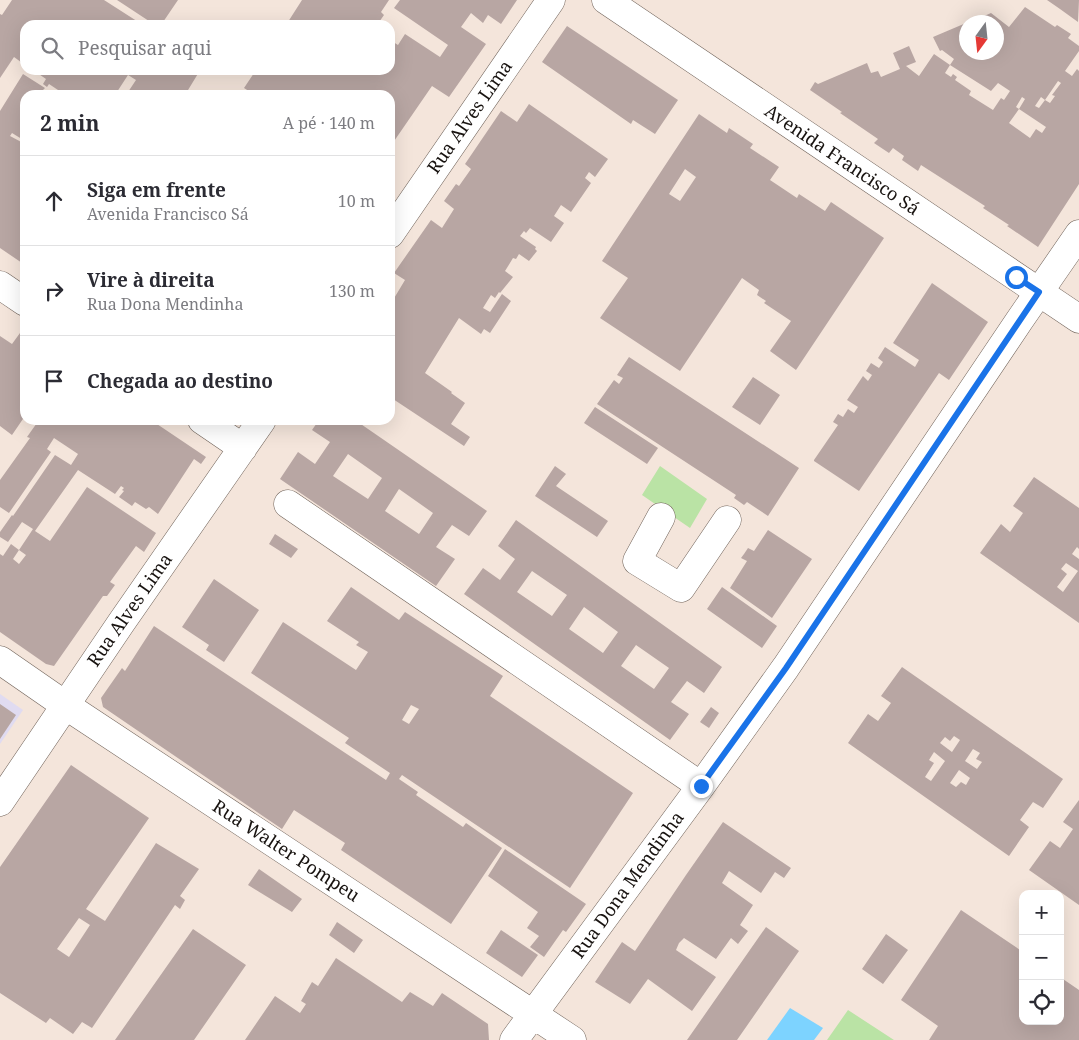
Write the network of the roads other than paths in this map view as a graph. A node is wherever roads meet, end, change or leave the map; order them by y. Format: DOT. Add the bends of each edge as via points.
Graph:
graph roads {
  1 [pos="551,0"];
  2 [pos="606,0"];
  3 [pos="395,227"];
  4 [pos="1079,234"];
  5 [pos="0,285"];
  6 [pos="1039,292"];
  7 [pos="20,299"];
  8 [pos="1079,319"];
  9 [pos="209,425"];
  10 [pos="259,425"];
  11 [pos="243,448"];
  12 [pos="288,504"];
  13 [pos="661,517"];
  14 [pos="727,520"];
  15 [pos="0,660"];
  16 [pos="65,705"];
  17 [pos="701,786"];
  18 [pos="0,802"];
  19 [pos="533,1013"];
  20 [pos="514,1040"];
  21 [pos="572,1040"];
  1 -- 3 [label="street, Rua Alves Lima"];
  2 -- 6 [label="street, Avenida Francisco Sá"];
  4 -- 6 [label="street, Rua Dona Mendinha"];
  5 -- 7 [label="street"];
  6 -- 8 [label="street, Avenida Francisco Sá"];
  6 -- 17 [label="street, Rua Dona Mendinha" via="786,668"];
  9 -- 11 [label="street"];
  10 -- 11 [label="street, Rua Alves Lima"];
  11 -- 16 [label="street, Rua Alves Lima"];
  12 -- 17 [label="street"];
  13 -- 14 [label="street" via="638,561 681,588"];
  15 -- 16 [label="street, Rua Walter Pompeu"];
  16 -- 18 [label="street, Rua Alves Lima"];
  16 -- 19 [label="street, Rua Walter Pompeu"];
  17 -- 19 [label="street, Rua Dona Mendinha"];
  19 -- 20 [label="street, Rua Dona Mendinha"];
  19 -- 21 [label="street, Rua Walter Pompeu"];
}
